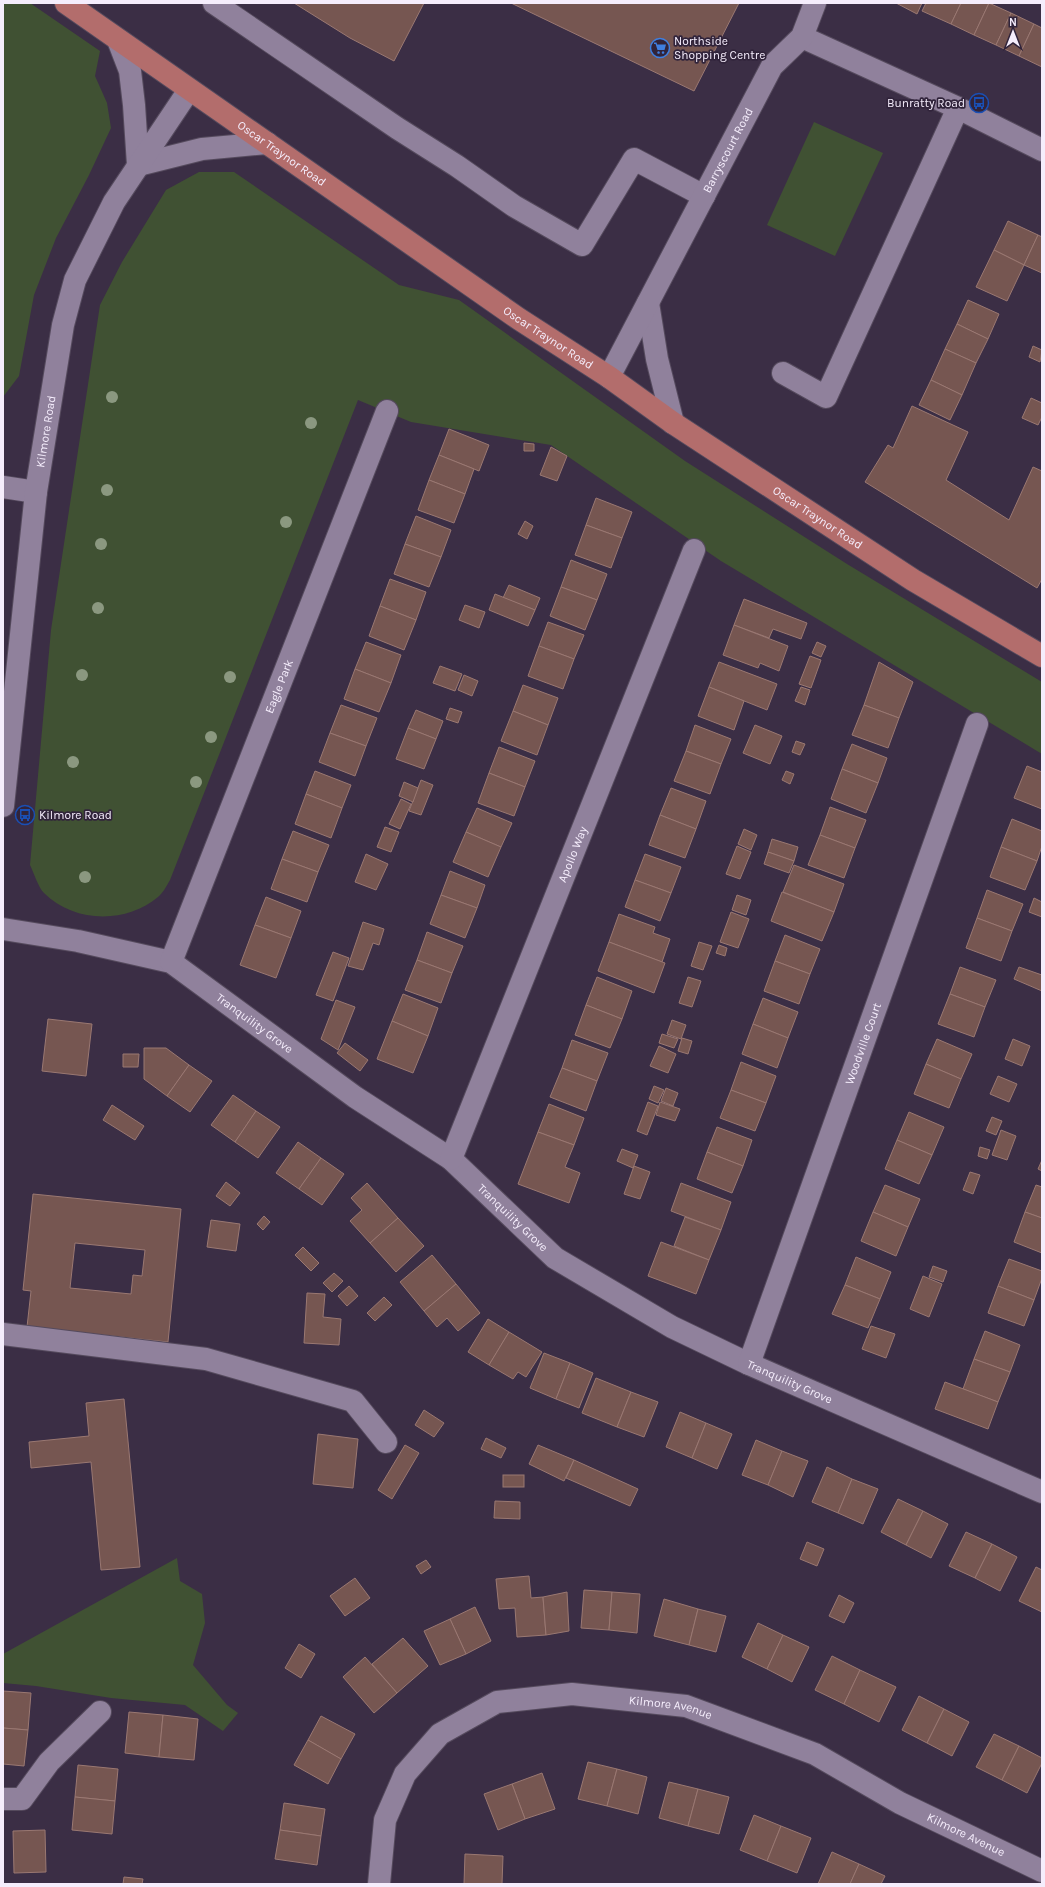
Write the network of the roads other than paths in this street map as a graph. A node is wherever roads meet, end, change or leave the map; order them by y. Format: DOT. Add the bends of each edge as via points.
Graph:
graph roads {
  1 [pos="66,3"];
  2 [pos="214,3"];
  3 [pos="815,3"];
  4 [pos="802,37"];
  5 [pos="118,40"];
  6 [pos="189,90"];
  7 [pos="958,108"];
  8 [pos="267,143"];
  9 [pos="1042,150"];
  10 [pos="138,165"];
  11 [pos="704,196"];
  12 [pos="648,303"];
  13 [pos="783,373"];
  14 [pos="609,376"];
  15 [pos="386,411"];
  16 [pos="673,423"];
  17 [pos="3,488"];
  18 [pos="36,492"];
  19 [pos="694,550"];
  20 [pos="1042,656"];
  21 [pos="977,724"];
  22 [pos="3,806"];
  23 [pos="3,929"];
  24 [pos="171,962"];
  25 [pos="451,1159"];
  26 [pos="3,1334"];
  27 [pos="749,1364"];
  28 [pos="386,1442"];
  29 [pos="1042,1492"];
  30 [pos="100,1712"];
  31 [pos="3,1799"];
  32 [pos="1042,1871"];
  33 [pos="379,1884"];
  1 -- 5 [label="main road, Oscar Traynor Road"];
  2 -- 11 [label="street" via="514,206 582,245 634,159"];
  3 -- 4 [label="street, Barryscourt Road"];
  4 -- 7 [label="street"];
  4 -- 11 [label="street, Barryscourt Road" via="772,66"];
  5 -- 6 [label="main road, Oscar Traynor Road"];
  5 -- 10 [label="street" via="130,72"];
  6 -- 8 [label="main road, Oscar Traynor Road"];
  6 -- 10 [label="street, Kilmore Road"];
  7 -- 9 [label="street"];
  7 -- 13 [label="street" via="826,397"];
  8 -- 10 [label="street" via="202,149"];
  8 -- 14 [label="main road, Oscar Traynor Road" via="519,319"];
  10 -- 18 [label="street, Kilmore Road" via="114,202 75,280 63,324"];
  11 -- 12 [label="street, Barryscourt Road"];
  12 -- 14 [label="street, Barryscourt Road"];
  12 -- 16 [label="street" via="656,359"];
  14 -- 16 [label="main road, Oscar Traynor Road"];
  15 -- 24 [label="street, Eagle Park"];
  16 -- 20 [label="main road, Oscar Traynor Road" via="913,580"];
  17 -- 18 [label="street"];
  18 -- 22 [label="street, Kilmore Road"];
  19 -- 25 [label="street, Apollo Way"];
  21 -- 27 [label="street, Woodville Court"];
  23 -- 24 [label="street, Tranquility Grove" via="78,941"];
  24 -- 25 [label="street, Tranquility Grove" via="355,1097"];
  25 -- 27 [label="street, Tranquility Grove" via="555,1258 672,1327"];
  26 -- 28 [label="street" via="206,1359 309,1388 353,1401"];
  27 -- 29 [label="street, Tranquility Grove"];
  30 -- 31 [label="street" via="49,1762 22,1799"];
  32 -- 33 [label="street, Kilmore Avenue" via="900,1803 808,1751 686,1706 572,1694 497,1702 440,1734 405,1774 385,1820"];
}
